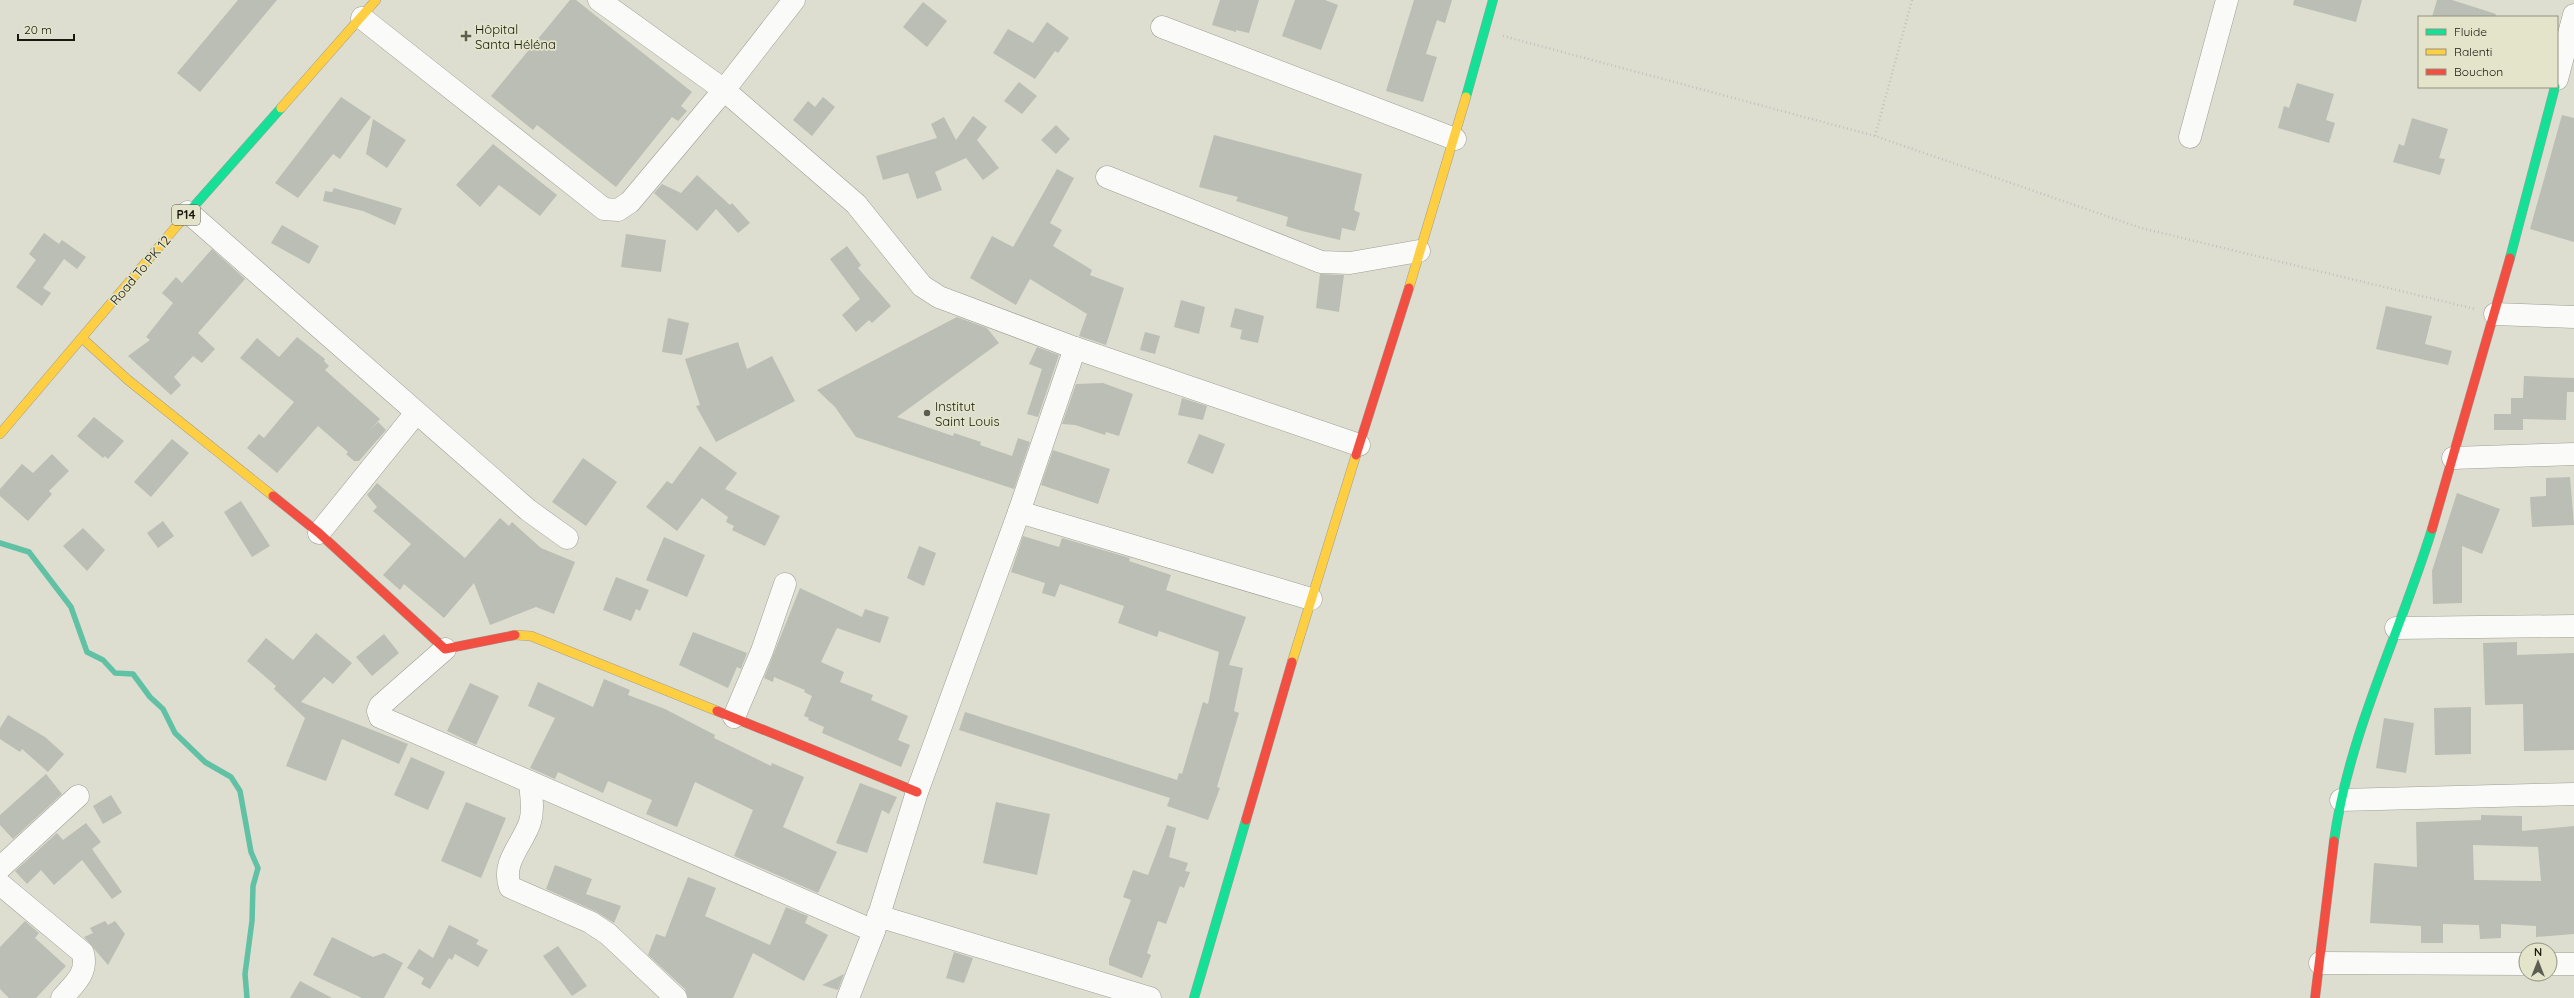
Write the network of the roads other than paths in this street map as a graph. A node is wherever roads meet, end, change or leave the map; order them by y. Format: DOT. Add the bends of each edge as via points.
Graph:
graph roads {
  1 [pos="376,0"];
  2 [pos="599,0"];
  3 [pos="794,0"];
  4 [pos="1493,0"];
  5 [pos="2227,0"];
  6 [pos="2574,14"];
  7 [pos="362,18"];
  8 [pos="1162,27"];
  9 [pos="2558,75"];
  10 [pos="2555,88"];
  11 [pos="724,90"];
  12 [pos="2190,137"];
  13 [pos="1454,139"];
  14 [pos="1107,177"];
  15 [pos="188,212"];
  16 [pos="1419,251"];
  17 [pos="2495,314"];
  18 [pos="2574,317"];
  19 [pos="82,339"];
  20 [pos="1075,348"];
  21 [pos="416,413"];
  22 [pos="0,434"];
  23 [pos="1359,445"];
  24 [pos="2574,454"];
  25 [pos="2453,458"];
  26 [pos="1019,512"];
  27 [pos="319,533"];
  28 [pos="567,538"];
  29 [pos="785,584"];
  30 [pos="1311,599"];
  31 [pos="2574,626"];
  32 [pos="2396,628"];
  33 [pos="445,648"];
  34 [pos="734,717"];
  35 [pos="530,782"];
  36 [pos="917,792"];
  37 [pos="2574,794"];
  38 [pos="78,796"];
  39 [pos="2341,800"];
  40 [pos="0,868"];
  41 [pos="0,884"];
  42 [pos="876,923"];
  43 [pos="2320,963"];
  44 [pos="2518,964"];
  45 [pos="2558,964"];
  46 [pos="2574,964"];
  47 [pos="62,998"];
  48 [pos="676,998"];
  49 [pos="848,998"];
  50 [pos="1150,998"];
  51 [pos="1194,998"];
  52 [pos="2315,998"];
  1 -- 7 [label="street, Road To PK 12 / P14"];
  2 -- 11 [label="street"];
  3 -- 11 [label="street"];
  4 -- 13 [label="street"];
  5 -- 12 [label="street"];
  6 -- 9 [label="street"];
  7 -- 11 [label="street" via="604,209 618,210 630,202"];
  7 -- 15 [label="street, Road To PK 12 / P14"];
  8 -- 13 [label="street"];
  10 -- 17 [label="street"];
  11 -- 20 [label="street" via="856,204 922,286 956,305"];
  13 -- 16 [label="street"];
  14 -- 16 [label="street" via="1321,262 1350,264"];
  15 -- 19 [label="street, Road To PK 12 / P14"];
  15 -- 21 [label="street"];
  16 -- 23 [label="street"];
  17 -- 18 [label="street"];
  17 -- 25 [label="street"];
  19 -- 22 [label="street, Road To PK 12 / P14"];
  19 -- 27 [label="street" via="128,380"];
  20 -- 23 [label="street"];
  20 -- 26 [label="street"];
  21 -- 27 [label="street"];
  21 -- 28 [label="street" via="528,510"];
  23 -- 30 [label="street"];
  24 -- 25 [label="street"];
  25 -- 32 [label="street" via="2432,533"];
  26 -- 30 [label="street"];
  26 -- 36 [label="street"];
  27 -- 33 [label="street"];
  29 -- 34 [label="street" via="762,651"];
  30 -- 51 [label="street"];
  31 -- 32 [label="street"];
  32 -- 39 [label="street" via="2348,771"];
  33 -- 34 [label="street" via="509,635 531,636"];
  33 -- 35 [label="street" via="380,706 380,717"];
  34 -- 36 [label="street"];
  35 -- 42 [label="street"];
  35 -- 48 [label="street" via="533,810 530,822 508,865 506,876 510,887 590,922 608,934"];
  36 -- 42 [label="street"];
  37 -- 39 [label="street"];
  38 -- 40 [label="street"];
  39 -- 43 [label="street"];
  41 -- 47 [label="street" via="82,954 85,964 82,976"];
  42 -- 49 [label="street"];
  42 -- 50 [label="street"];
  43 -- 44 [label="street"];
  43 -- 52 [label="street"];
  45 -- 46 [label="street"];
}
